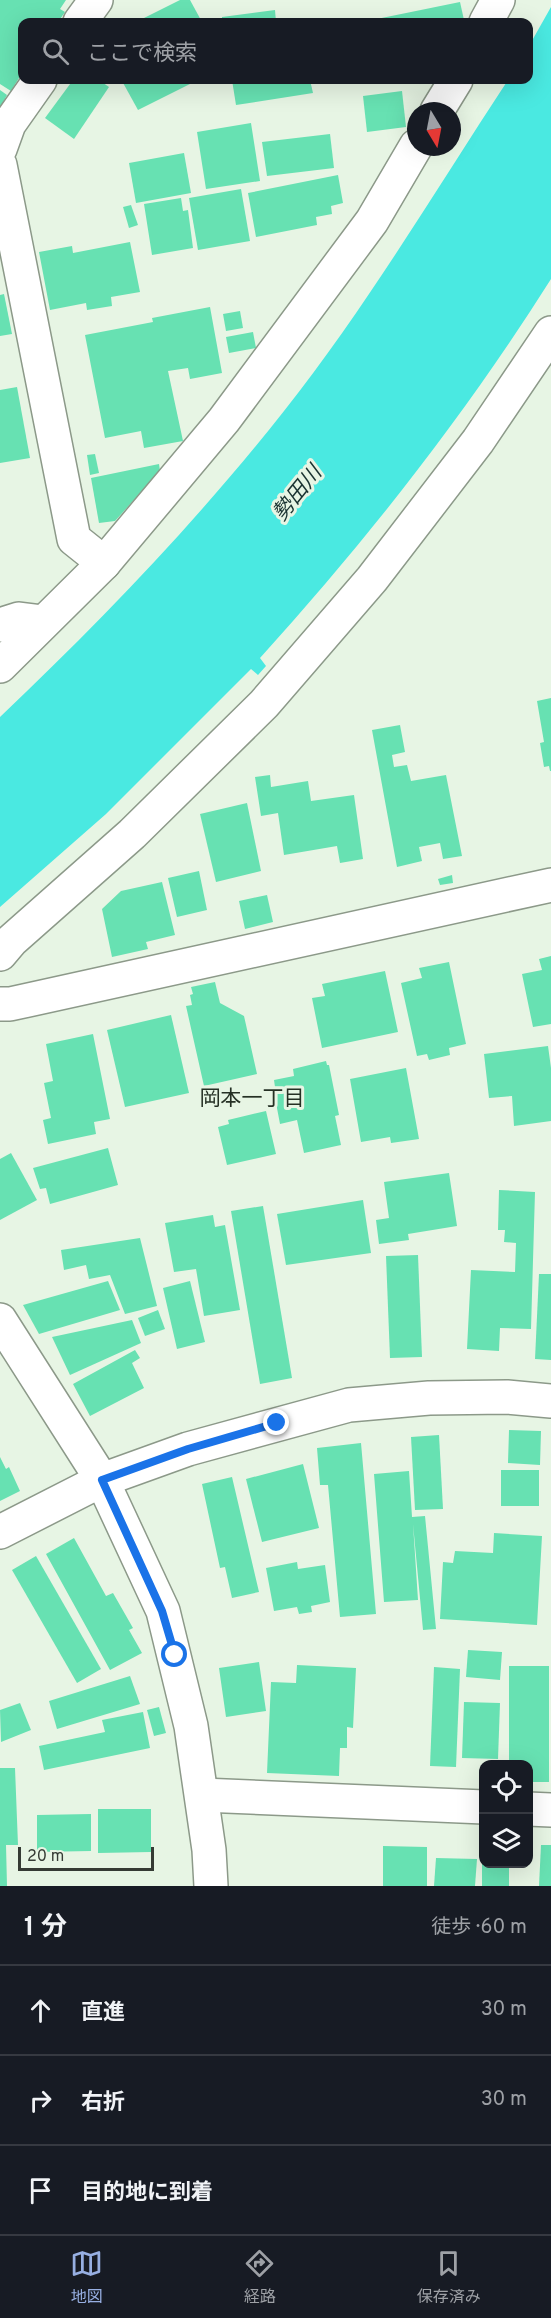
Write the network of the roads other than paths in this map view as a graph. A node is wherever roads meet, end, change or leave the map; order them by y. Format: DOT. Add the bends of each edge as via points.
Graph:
graph roads {
  1 [pos="96,0"];
  2 [pos="498,0"];
  3 [pos="83,18"];
  4 [pos="488,18"];
  5 [pos="37,84"];
  6 [pos="454,84"];
  7 [pos="443,102"];
  8 [pos="0,148"];
  9 [pos="410,156"];
  10 [pos="0,165"];
  11 [pos="551,333"];
  12 [pos="104,563"];
  13 [pos="43,621"];
  14 [pos="0,625"];
  15 [pos="0,666"];
  16 [pos="551,885"];
  17 [pos="0,954"];
  18 [pos="0,1004"];
  19 [pos="0,1320"];
  20 [pos="551,1401"];
  21 [pos="102,1480"];
  22 [pos="0,1532"];
  23 [pos="202,1795"];
  24 [pos="479,1807"];
  25 [pos="533,1809"];
  26 [pos="551,1810"];
  27 [pos="211,1886"];
  1 -- 3 [label="street"];
  2 -- 4 [label="street"];
  5 -- 8 [label="street" via="9,124"];
  6 -- 7 [label="street"];
  9 -- 12 [label="street" via="372,220 224,420"];
  10 -- 12 [label="street" via="74,539"];
  11 -- 17 [label="street" via="478,441 372,579 264,704 132,834"];
  12 -- 13 [label="street"];
  13 -- 14 [label="street" via="19,619"];
  13 -- 15 [label="street"];
  16 -- 18 [label="street"];
  19 -- 21 [label="street"];
  20 -- 21 [label="street" via="507,1396 452,1397 349,1405 188,1449"];
  21 -- 22 [label="street"];
  21 -- 23 [label="street" via="162,1611 191,1726"];
  23 -- 24 [label="street"];
  23 -- 27 [label="street"];
  25 -- 26 [label="street"];
}
